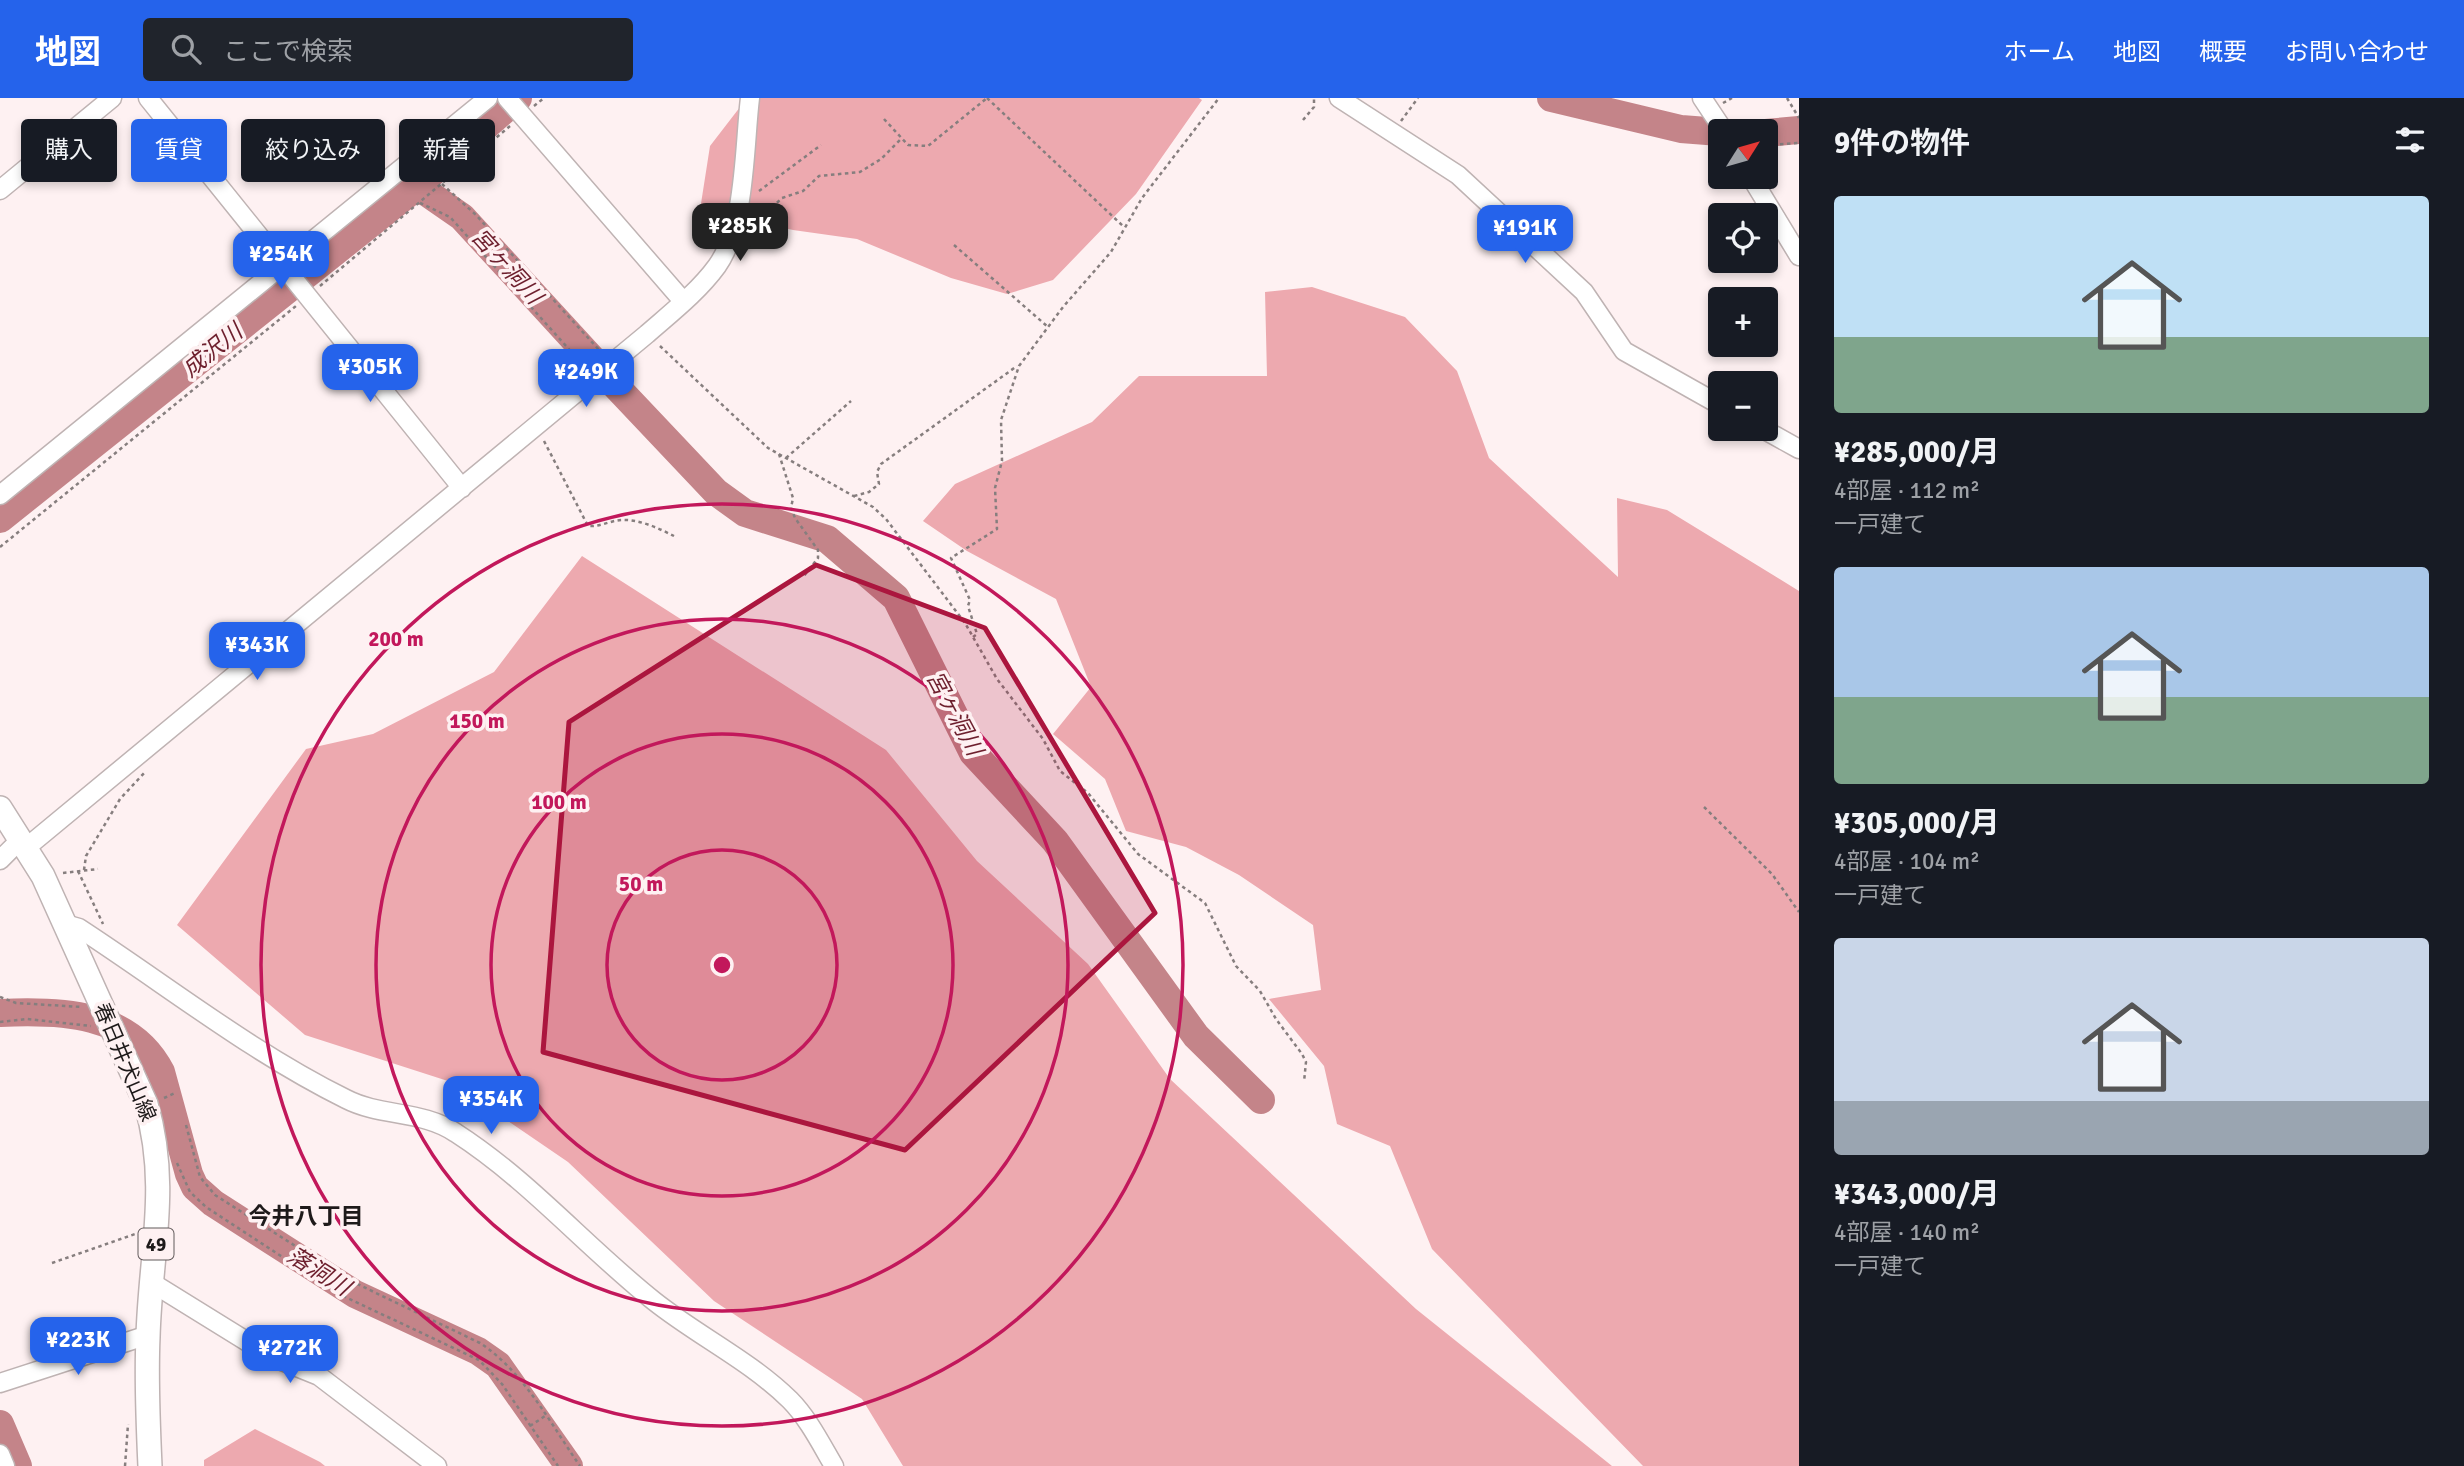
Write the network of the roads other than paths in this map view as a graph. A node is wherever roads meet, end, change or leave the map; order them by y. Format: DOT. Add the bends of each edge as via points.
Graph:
graph roads {
  1 [pos="112,98"];
  2 [pos="148,98"];
  3 [pos="488,98"];
  4 [pos="507,98"];
  5 [pos="750,98"];
  6 [pos="1339,98"];
  7 [pos="1702,98"];
  8 [pos="1716,119"];
  9 [pos="1758,189"];
  10 [pos="0,190"];
  11 [pos="1799,256"];
  12 [pos="285,264"];
  13 [pos="683,301"];
  14 [pos="1708,398"];
  15 [pos="1778,437"];
  16 [pos="1799,449"];
  17 [pos="462,488"];
  18 [pos="0,495"];
  19 [pos="0,808"];
  20 [pos="24,843"];
  21 [pos="0,860"];
  22 [pos="65,924"];
  23 [pos="154,1284"];
  24 [pos="148,1335"];
  25 [pos="0,1383"];
  26 [pos="0,1454"];
  27 [pos="5,1466"];
  28 [pos="150,1466"];
  29 [pos="437,1466"];
  30 [pos="834,1466"];
  1 -- 10 [label="street"];
  2 -- 12 [label="street"];
  3 -- 12 [label="street"];
  4 -- 13 [label="street"];
  5 -- 13 [label="street" via="736,214 719,264"];
  6 -- 14 [label="street" via="1458,175 1584,292 1624,351"];
  7 -- 8 [label="street"];
  9 -- 11 [label="street"];
  12 -- 17 [label="street"];
  12 -- 18 [label="street"];
  13 -- 17 [label="street"];
  15 -- 16 [label="street"];
  17 -- 20 [label="street" via="145,750"];
  19 -- 20 [label="main road, 春日井犬山線 / 49"];
  20 -- 21 [label="street"];
  20 -- 22 [label="main road, 春日井犬山線 / 49"];
  22 -- 23 [label="main road, 春日井犬山線 / 49" via="146,1104 155,1136 159,1163"];
  22 -- 30 [label="street" via="79,928 238,1037 324,1088 350,1101 438,1121 459,1135 562,1217 655,1302 742,1360 792,1402"];
  23 -- 24 [label="main road, 春日井犬山線 / 49"];
  23 -- 29 [label="street" via="272,1357 319,1376"];
  24 -- 25 [label="street"];
  24 -- 28 [label="main road, 春日井犬山線 / 49"];
  26 -- 27 [label="street"];
}
